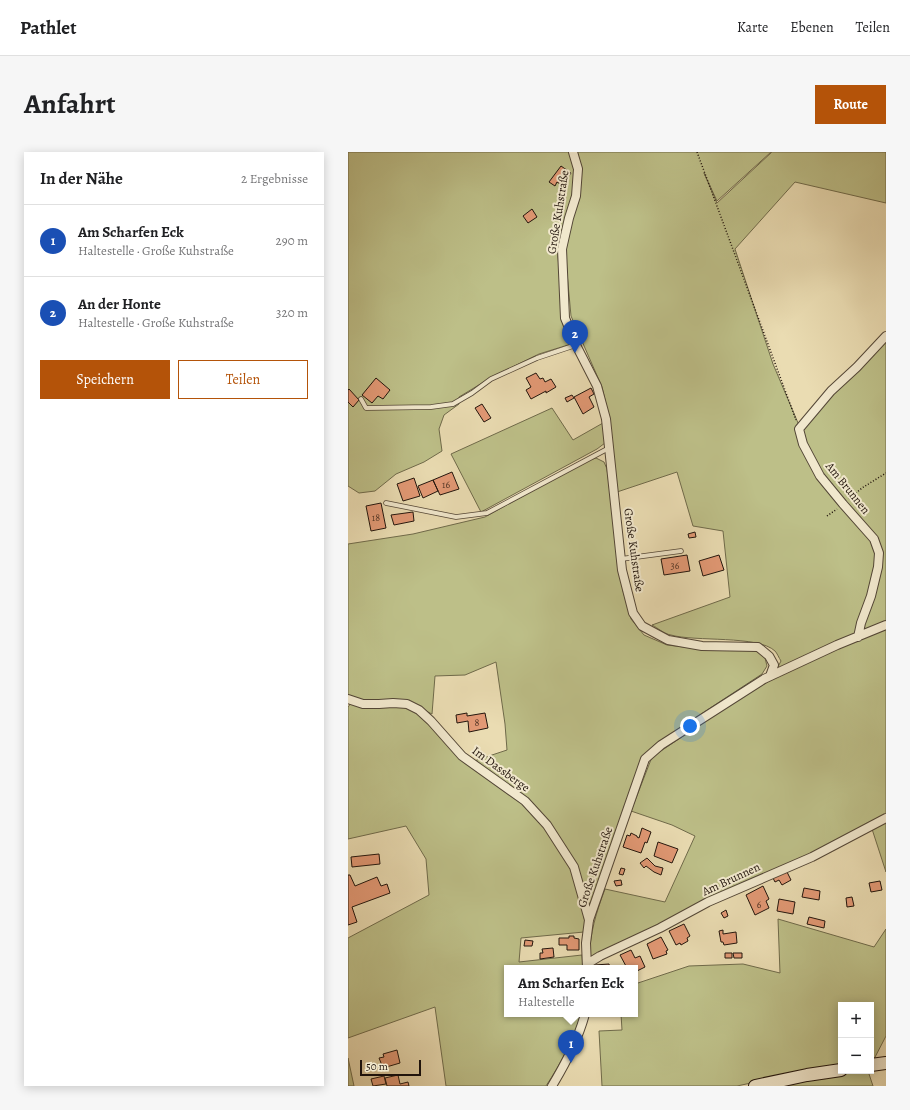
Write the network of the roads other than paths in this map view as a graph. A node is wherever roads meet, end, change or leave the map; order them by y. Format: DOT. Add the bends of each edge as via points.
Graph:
graph roads {
  1 [pos="572,152"];
  2 [pos="886,336"];
  3 [pos="576,345"];
  4 [pos="361,399"];
  5 [pos="609,448"];
  6 [pos="386,503"];
  7 [pos="681,551"];
  8 [pos="621,559"];
  9 [pos="886,626"];
  10 [pos="858,637"];
  11 [pos="770,676"];
  12 [pos="348,699"];
  13 [pos="886,818"];
  14 [pos="589,920"];
  15 [pos="587,965"];
  16 [pos="588,965"];
  17 [pos="584,1017"];
  18 [pos="886,1063"];
  19 [pos="874,1065"];
  20 [pos="838,1070"];
  21 [pos="552,1086"];
  22 [pos="756,1086"];
  1 -- 3 [label="street, Große Kuhstraße" via="578,169 576,196 562,249 565,318"];
  2 -- 10 [label="street, Am Brunnen" via="831,391 800,429 803,444 820,476 874,539 879,552 871,596"];
  3 -- 4 [label="lane" via="537,358 491,379 453,404 366,408"];
  3 -- 5 [label="street, Große Kuhstraße" via="597,386 606,419"];
  5 -- 6 [label="lane" via="486,513 456,517"];
  5 -- 8 [label="street, Große Kuhstraße"];
  7 -- 8 [label="lane"];
  8 -- 11 [label="street, Große Kuhstraße" via="629,601 642,626 668,640 702,646 758,647 769,656 774,665"];
  9 -- 10 [label="street"];
  10 -- 11 [label="street"];
  11 -- 14 [label="street, Große Kuhstraße" via="661,745 645,759"];
  12 -- 14 [label="street, Im Dassberge" via="363,704 407,704 419,710 462,756 524,801 547,825 574,867"];
  13 -- 16 [label="street, Am Brunnen" via="812,856 721,896 600,956"];
  14 -- 15 [label="street, Große Kuhstraße"];
  17 -- 21 [label="street" via="566,1062"];
  18 -- 19 [label="street"];
  20 -- 22 [label="street"];
}
